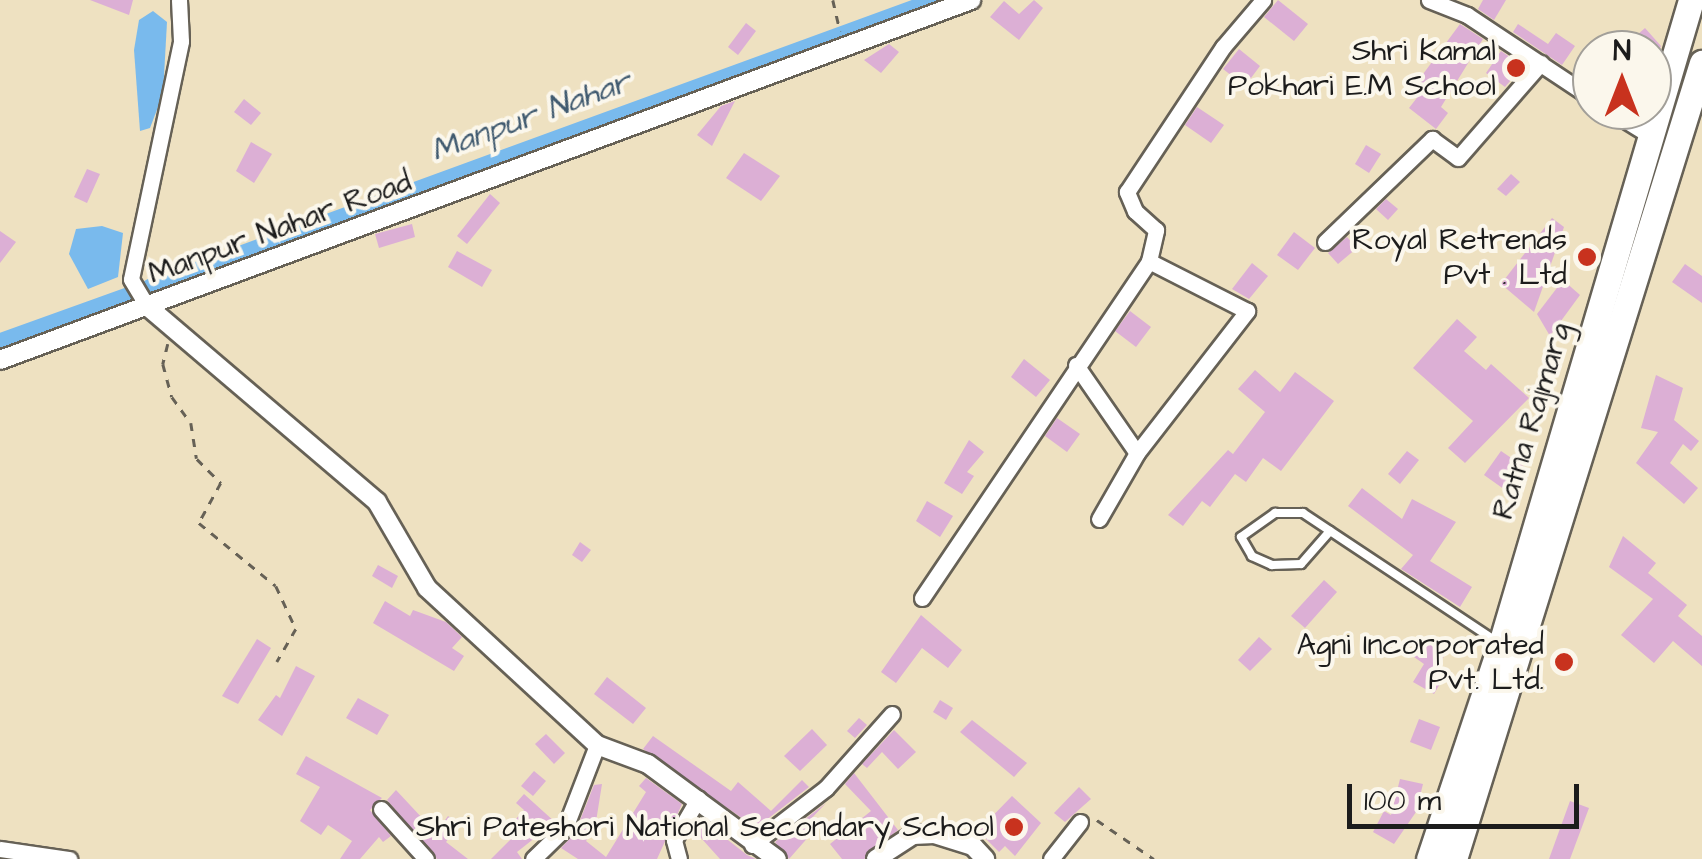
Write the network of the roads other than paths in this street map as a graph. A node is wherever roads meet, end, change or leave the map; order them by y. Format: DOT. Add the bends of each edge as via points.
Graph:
graph roads {
  1 [pos="179,0"];
  2 [pos="972,0"];
  3 [pos="1263,0"];
  4 [pos="1428,0"];
  5 [pos="1691,0"];
  6 [pos="1542,63"];
  7 [pos="1702,63"];
  8 [pos="1572,84"];
  9 [pos="1641,130"];
  10 [pos="1651,136"];
  11 [pos="1324,242"];
  12 [pos="1149,261"];
  13 [pos="147,306"];
  14 [pos="0,360"];
  15 [pos="1076,365"];
  16 [pos="1137,453"];
  17 [pos="1099,519"];
  18 [pos="1330,530"];
  19 [pos="922,598"];
  20 [pos="1500,644"];
  21 [pos="892,714"];
  22 [pos="596,745"];
  23 [pos="698,799"];
  24 [pos="381,808"];
  25 [pos="1080,822"];
  26 [pos="0,849"];
  27 [pos="763,854"];
  28 [pos="69,859"];
  29 [pos="426,859"];
  30 [pos="533,859"];
  31 [pos="679,859"];
  32 [pos="876,859"];
  33 [pos="985,859"];
  34 [pos="1051,859"];
  35 [pos="1429,859"];
  36 [pos="1454,859"];
  1 -- 13 [label="street" via="181,42 131,279"];
  2 -- 13 [label="street, Manpur Nahar Road"];
  3 -- 12 [label="street" via="1223,46 1127,192 1135,211 1156,230"];
  4 -- 6 [label="street" via="1467,15"];
  5 -- 10 [label="highway, Ratna Rajmarg"];
  6 -- 8 [label="street"];
  6 -- 11 [label="street" via="1458,158 1432,140"];
  7 -- 36 [label="highway, Ratna Rajmarg"];
  9 -- 10 [label="street"];
  10 -- 20 [label="highway, Ratna Rajmarg"];
  12 -- 15 [label="street"];
  12 -- 16 [label="street" via="1247,311"];
  13 -- 14 [label="street, Manpur Nahar Road"];
  13 -- 22 [label="street" via="377,502 426,588"];
  15 -- 16 [label="street"];
  15 -- 19 [label="street"];
  16 -- 17 [label="street"];
  18 -- 18 [label="lane" via="1301,564 1272,566 1252,556 1242,537 1275,513 1303,513"];
  18 -- 20 [label="lane"];
  20 -- 35 [label="highway, Ratna Rajmarg"];
  21 -- 27 [label="street"];
  22 -- 23 [label="street" via="648,764"];
  22 -- 30 [label="street" via="564,828"];
  23 -- 27 [label="street"];
  23 -- 31 [label="street" via="674,840"];
  24 -- 29 [label="street"];
  25 -- 34 [label="street"];
  26 -- 28 [label="street"];
  32 -- 33 [label="street" via="913,835 934,834 973,846"];
}
